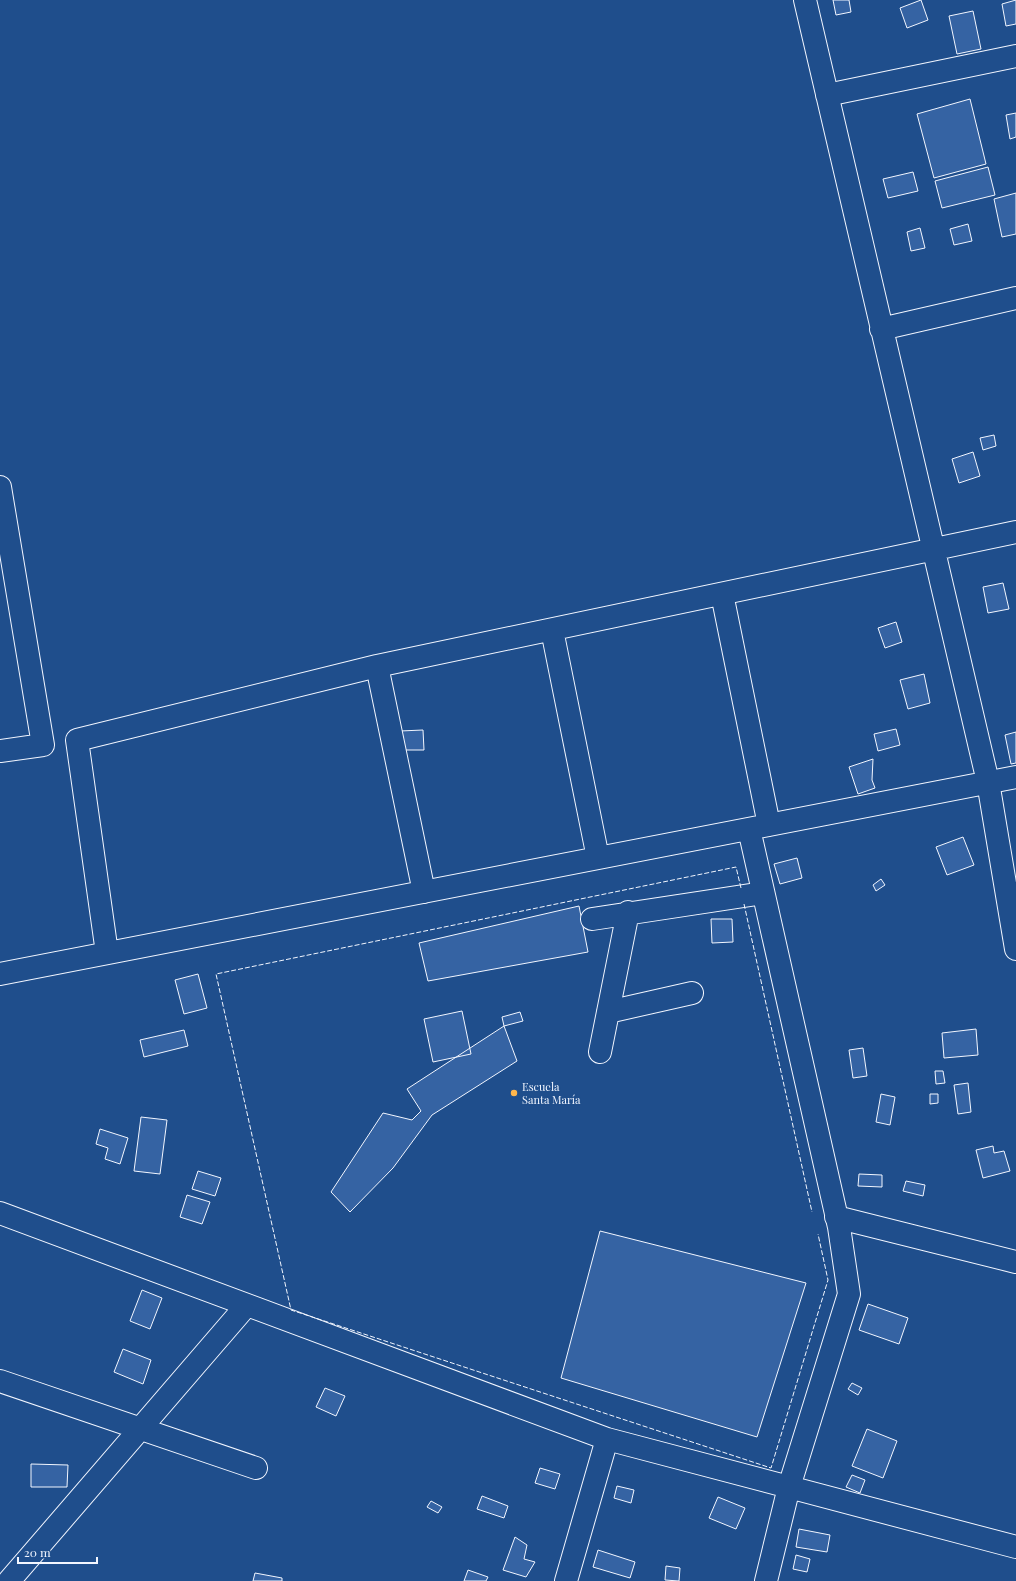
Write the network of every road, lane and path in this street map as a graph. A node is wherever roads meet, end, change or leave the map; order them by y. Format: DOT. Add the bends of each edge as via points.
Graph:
graph roads {
  1 [pos="805,0"];
  2 [pos="1016,56"];
  3 [pos="827,95"];
  4 [pos="1016,298"];
  5 [pos="881,329"];
  6 [pos="0,487"];
  7 [pos="1016,532"];
  8 [pos="933,550"];
  9 [pos="8,585"];
  10 [pos="722,594"];
  11 [pos="552,630"];
  12 [pos="377,666"];
  13 [pos="77,740"];
  14 [pos="43,744"];
  15 [pos="0,751"];
  16 [pos="1016,777"];
  17 [pos="988,782"];
  18 [pos="759,827"];
  19 [pos="598,858"];
  20 [pos="424,892"];
  21 [pos="763,893"];
  22 [pos="628,912"];
  23 [pos="592,919"];
  24 [pos="1016,949"];
  25 [pos="107,953"];
  26 [pos="0,974"];
  27 [pos="692,993"];
  28 [pos="608,1012"];
  29 [pos="600,1052"];
  30 [pos="0,1213"];
  31 [pos="836,1217"];
  32 [pos="1016,1262"];
  33 [pos="246,1306"];
  34 [pos="0,1381"];
  35 [pos="141,1428"];
  36 [pos="607,1438"];
  37 [pos="256,1468"];
  38 [pos="789,1487"];
  39 [pos="1016,1547"];
  40 [pos="9,1581"];
  41 [pos="566,1581"];
  42 [pos="766,1581"];
  1 -- 3 [label="street"];
  2 -- 3 [label="street"];
  3 -- 5 [label="street"];
  4 -- 5 [label="street"];
  5 -- 8 [label="street"];
  6 -- 9 [label="street"];
  7 -- 8 [label="street"];
  8 -- 10 [label="street"];
  8 -- 17 [label="street"];
  9 -- 14 [label="street"];
  10 -- 11 [label="street"];
  10 -- 18 [label="street"];
  11 -- 12 [label="street"];
  11 -- 19 [label="street"];
  12 -- 13 [label="street"];
  12 -- 20 [label="street"];
  13 -- 14 [label="street"];
  13 -- 25 [label="street"];
  14 -- 15 [label="street"];
  16 -- 17 [label="street"];
  17 -- 18 [label="street"];
  17 -- 24 [label="street"];
  18 -- 19 [label="street"];
  18 -- 21 [label="street"];
  19 -- 20 [label="street"];
  20 -- 25 [label="street"];
  21 -- 22 [label="street"];
  21 -- 31 [label="street"];
  22 -- 23 [label="street"];
  22 -- 28 [label="street"];
  25 -- 26 [label="street"];
  27 -- 28 [label="street"];
  28 -- 29 [label="street"];
  30 -- 33 [label="street"];
  31 -- 32 [label="street"];
  31 -- 38 [label="street" via="850,1294"];
  33 -- 35 [label="street"];
  33 -- 36 [label="street"];
  34 -- 35 [label="street"];
  35 -- 37 [label="street"];
  35 -- 40 [label="street"];
  36 -- 38 [label="street"];
  36 -- 41 [label="street"];
  38 -- 39 [label="street"];
  38 -- 42 [label="street"];
}
